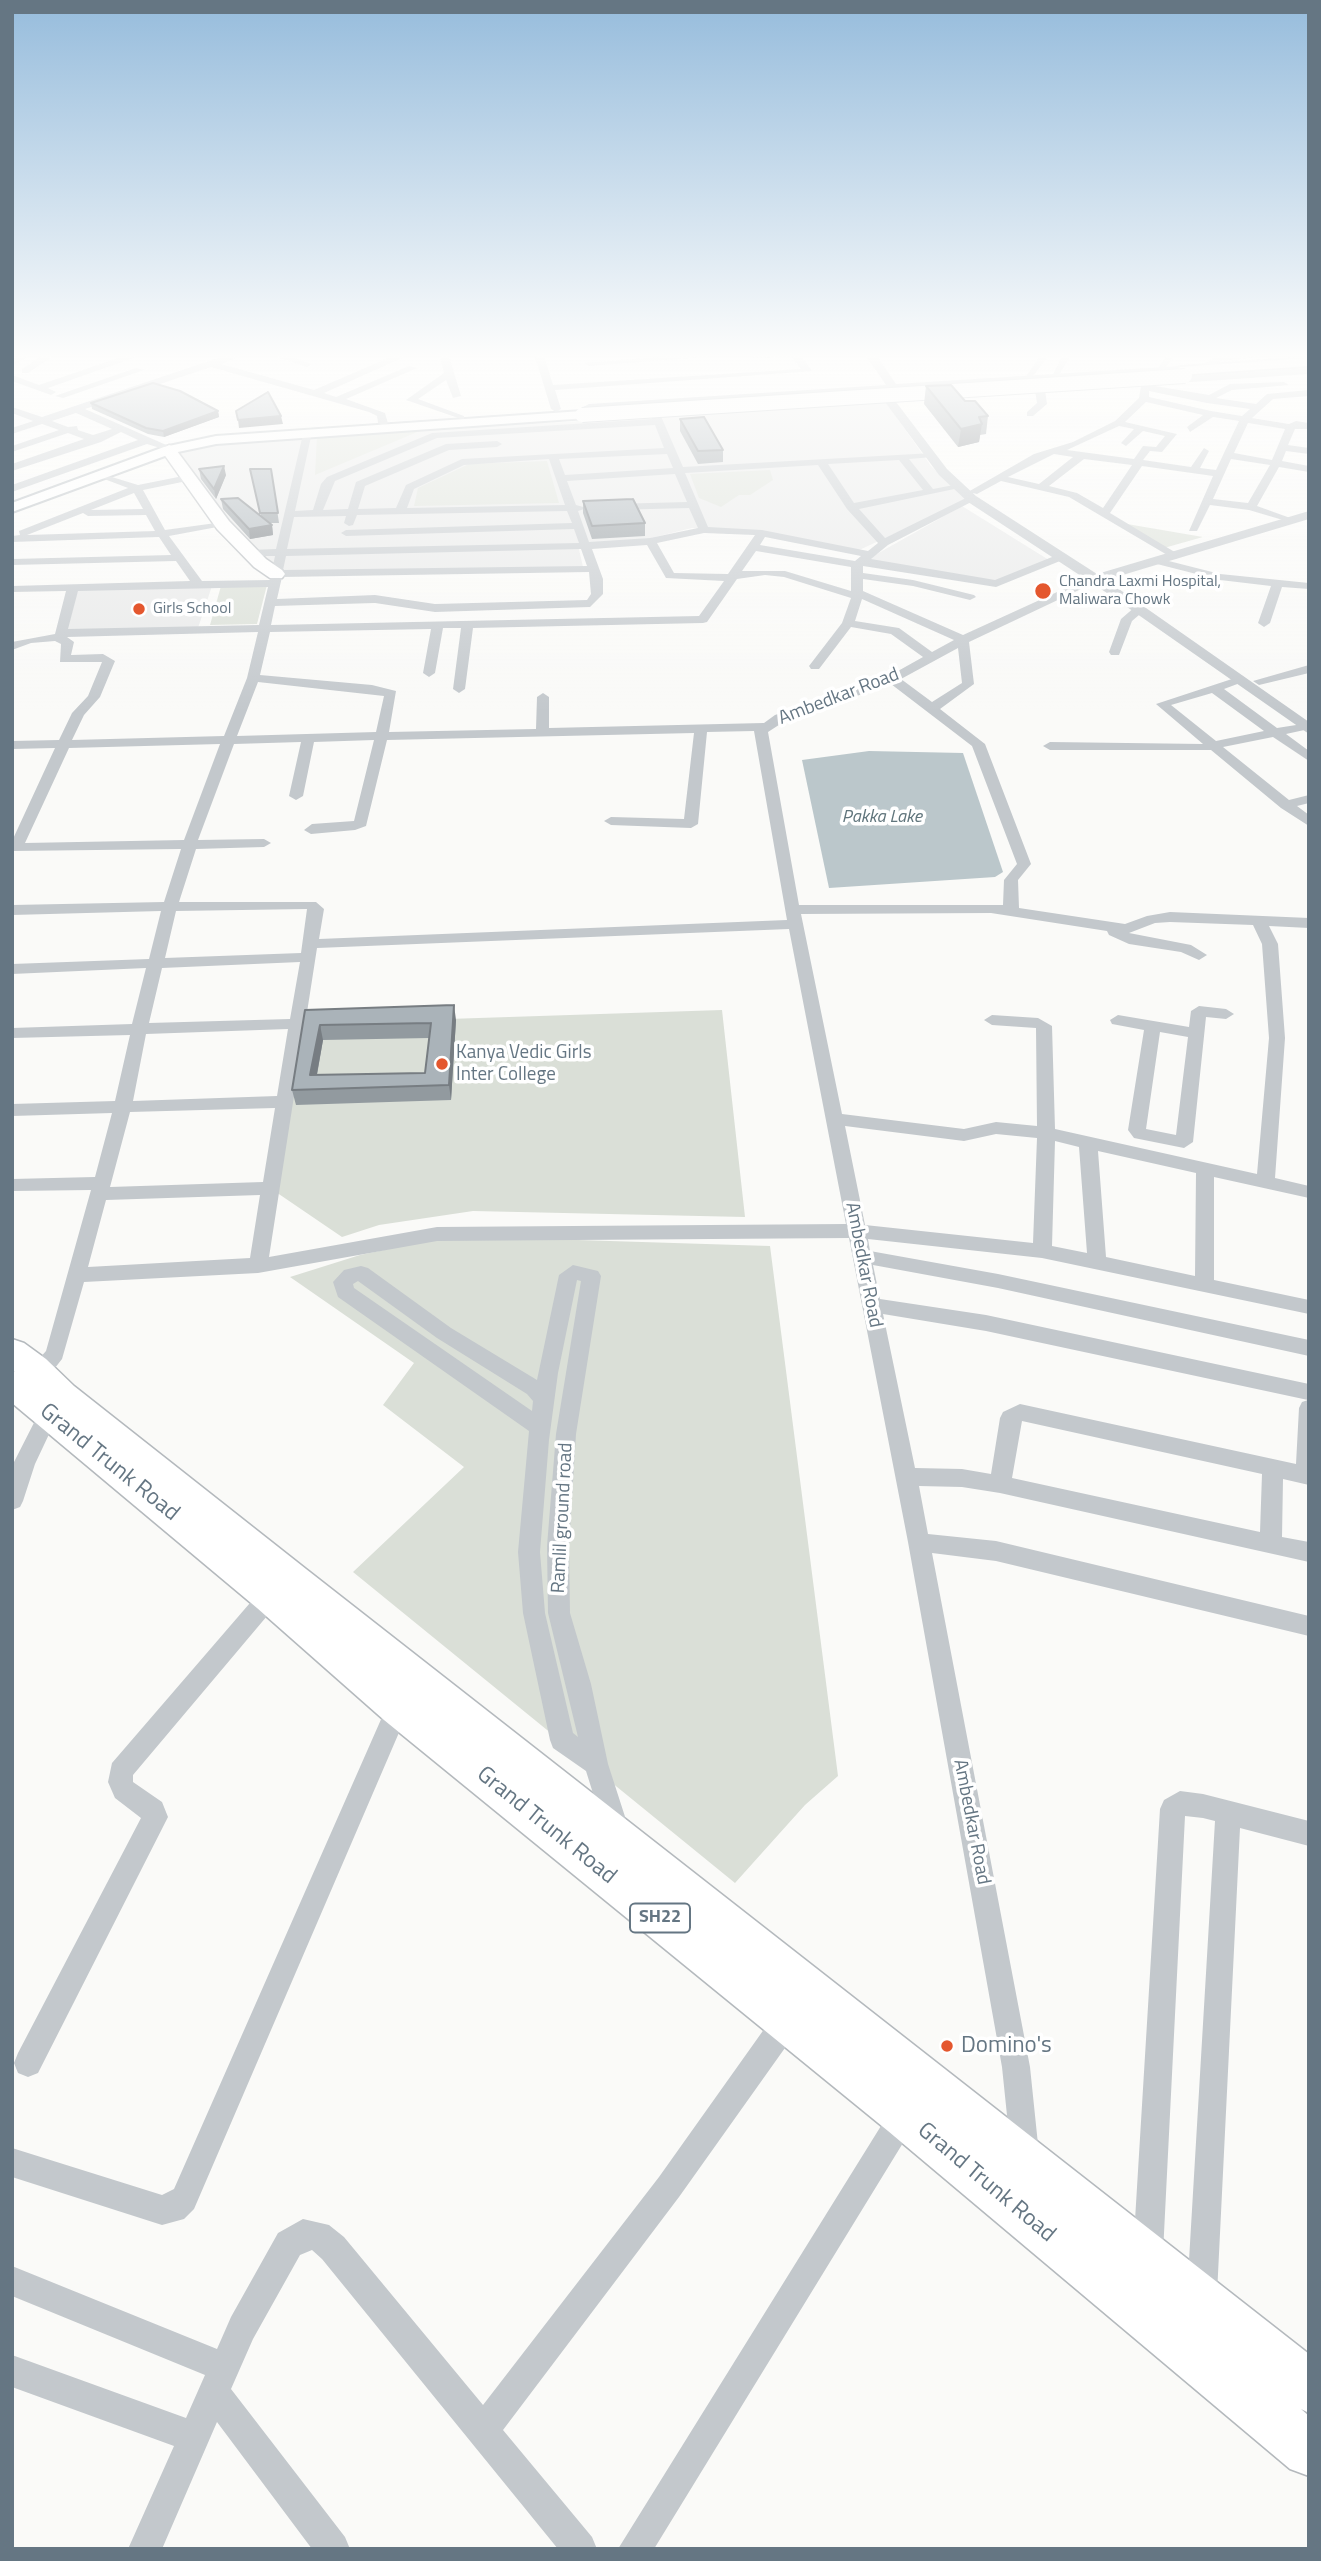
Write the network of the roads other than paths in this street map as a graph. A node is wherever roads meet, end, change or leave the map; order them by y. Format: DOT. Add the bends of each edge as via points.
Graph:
graph roads {
  1 [pos="20,473"];
  2 [pos="73,473"];
  3 [pos="106,473"];
  4 [pos="183,473"];
  5 [pos="313,473"];
  6 [pos="329,473"];
  7 [pos="388,473"];
  8 [pos="440,473"];
  9 [pos="560,473"];
  10 [pos="654,473"];
  11 [pos="680,473"];
  12 [pos="828,473"];
  13 [pos="914,473"];
  14 [pos="947,473"];
  15 [pos="953,473"];
  16 [pos="1008,473"];
  17 [pos="1060,473"];
  18 [pos="1131,473"];
  19 [pos="1213,473"];
  20 [pos="1217,473"];
  21 [pos="1271,473"];
  22 [pos="103,474"];
  23 [pos="998,477"];
  24 [pos="188,478"];
  25 [pos="314,478"];
  26 [pos="562,478"];
  27 [pos="38,480"];
  28 [pos="1041,487"];
  29 [pos="137,488"];
  30 [pos="931,493"];
  31 [pos="968,493"];
  32 [pos="14,498"];
  33 [pos="1205,500"];
  34 [pos="692,505"];
  35 [pos="851,507"];
  36 [pos="1251,507"];
  37 [pos="573,508"];
  38 [pos="401,511"];
  39 [pos="150,512"];
  40 [pos="75,513"];
  41 [pos="317,513"];
  42 [pos="352,513"];
  43 [pos="289,514"];
  44 [pos="1104,514"];
  45 [pos="1309,515"];
  46 [pos="1289,521"];
  47 [pos="223,525"];
  48 [pos="579,526"];
  49 [pos="1193,529"];
  50 [pos="704,530"];
  51 [pos="346,533"];
  52 [pos="762,533"];
  53 [pos="162,534"];
  54 [pos="12,538"];
  55 [pos="650,541"];
  56 [pos="884,543"];
  57 [pos="585,546"];
  58 [pos="752,547"];
  59 [pos="345,551"];
  60 [pos="250,552"];
  61 [pos="282,552"];
  62 [pos="1174,556"];
  63 [pos="1061,557"];
  64 [pos="179,558"];
  65 [pos="1157,561"];
  66 [pos="12,562"];
  67 [pos="860,564"];
  68 [pos="592,569"];
  69 [pos="733,577"];
  70 [pos="1098,577"];
  71 [pos="276,579"];
  72 [pos="1278,583"];
  73 [pos="198,584"];
  74 [pos="1309,586"];
  75 [pos="73,588"];
  76 [pos="13,592"];
  77 [pos="857,595"];
  78 [pos="970,597"];
  79 [pos="272,603"];
  80 [pos="1140,609"];
  81 [pos="468,623"];
  82 [pos="848,623"];
  83 [pos="1264,623"];
  84 [pos="438,624"];
  85 [pos="267,628"];
  86 [pos="61,634"];
  87 [pos="963,640"];
  88 [pos="12,646"];
  89 [pos="1115,652"];
  90 [pos="932,657"];
  91 [pos="815,666"];
  92 [pos="1309,670"];
  93 [pos="429,673"];
  94 [pos="253,678"];
  95 [pos="893,679"];
  96 [pos="1242,680"];
  97 [pos="1259,681"];
  98 [pos="459,689"];
  99 [pos="1215,689"];
  100 [pos="543,696"];
  101 [pos="932,708"];
  102 [pos="1308,724"];
  103 [pos="764,727"];
  104 [pos="701,729"];
  105 [pos="542,732"];
  106 [pos="1276,733"];
  107 [pos="381,736"];
  108 [pos="308,738"];
  109 [pos="229,739"];
  110 [pos="65,744"];
  111 [pos="12,745"];
  112 [pos="1214,746"];
  113 [pos="1050,747"];
  114 [pos="1309,757"];
  115 [pos="296,796"];
  116 [pos="1309,799"];
  117 [pos="1286,804"];
  118 [pos="611,821"];
  119 [pos="1309,822"];
  120 [pos="311,830"];
  121 [pos="264,844"];
  122 [pos="190,845"];
  123 [pos="170,906"];
  124 [pos="1011,909"];
  125 [pos="12,910"];
  126 [pos="794,917"];
  127 [pos="1259,921"];
  128 [pos="1309,923"];
  129 [pos="1100,925"];
  130 [pos="309,951"];
  131 [pos="1199,955"];
  132 [pos="156,962"];
  133 [pos="12,969"];
  134 [pos="1226,1014"];
  135 [pos="992,1020"];
  136 [pos="1118,1020"];
  137 [pos="296,1024"];
  138 [pos="1153,1026"];
  139 [pos="139,1028"];
  140 [pos="12,1033"];
  141 [pos="1196,1033"];
  142 [pos="283,1102"];
  143 [pos="124,1106"];
  144 [pos="12,1110"];
  145 [pos="834,1119"];
  146 [pos="1046,1133"];
  147 [pos="1160,1138"];
  148 [pos="1088,1142"];
  149 [pos="1158,1157"];
  150 [pos="1205,1167"];
  151 [pos="1266,1181"];
  152 [pos="12,1185"];
  153 [pos="101,1188"];
  154 [pos="270,1188"];
  155 [pos="1309,1192"];
  156 [pos="856,1231"];
  157 [pos="1042,1251"];
  158 [pos="862,1256"];
  159 [pos="1097,1262"];
  160 [pos="258,1266"];
  161 [pos="76,1275"];
  162 [pos="1204,1286"];
  163 [pos="872,1305"];
  164 [pos="1309,1307"];
  165 [pos="1309,1348"];
  166 [pos="20,1368"];
  167 [pos="1309,1392"];
  168 [pos="544,1399"];
  169 [pos="1309,1408"];
  170 [pos="49,1413"];
  171 [pos="540,1428"];
  172 [pos="1273,1468"];
  173 [pos="1307,1476"];
  174 [pos="906,1477"];
  175 [pos="1000,1484"];
  176 [pos="12,1501"];
  177 [pos="919,1542"];
  178 [pos="1271,1544"];
  179 [pos="1309,1552"];
  180 [pos="270,1595"];
  181 [pos="1309,1626"];
  182 [pos="398,1707"];
  183 [pos="596,1764"];
  184 [pos="1228,1814"];
  185 [pos="1309,1834"];
  186 [pos="618,1837"];
  187 [pos="663,1897"];
  188 [pos="787,2021"];
  189 [pos="27,2063"];
  190 [pos="904,2115"];
  191 [pos="12,2161"];
  192 [pos="1026,2162"];
  193 [pos="1002,2197"];
  194 [pos="1147,2258"];
  195 [pos="12,2281"];
  196 [pos="1202,2299"];
  197 [pos="12,2371"];
  198 [pos="219,2379"];
  199 [pos="1309,2387"];
  200 [pos="482,2432"];
  201 [pos="194,2437"];
  202 [pos="1309,2451"];
  203 [pos="145,2549"];
  204 [pos="332,2549"];
  205 [pos="580,2549"];
  206 [pos="635,2549"];
  1 -- 27 [label="street"];
  2 -- 27 [label="street"];
  2 -- 32 [label="main road"];
  3 -- 22 [label="main road"];
  4 -- 24 [label="main road"];
  5 -- 25 [label="street"];
  6 -- 25 [label="street"];
  7 -- 42 [label="street" via="360,484"];
  8 -- 38 [label="street" via="410,487"];
  9 -- 26 [label="street"];
  10 -- 26 [label="street"];
  11 -- 34 [label="street"];
  12 -- 35 [label="street"];
  13 -- 30 [label="street"];
  14 -- 31 [label="street"];
  15 -- 31 [label="street"];
  16 -- 23 [label="street"];
  17 -- 28 [label="street"];
  18 -- 44 [label="street"];
  19 -- 20 [label="street"];
  20 -- 33 [label="street"];
  21 -- 36 [label="street"];
  22 -- 29 [label="street"];
  22 -- 32 [label="main road"];
  23 -- 28 [label="street"];
  23 -- 31 [label="street"];
  24 -- 29 [label="street"];
  24 -- 47 [label="main road"];
  25 -- 41 [label="street" via="326,484"];
  25 -- 43 [label="street"];
  26 -- 37 [label="street"];
  27 -- 32 [label="street"];
  28 -- 44 [label="street" via="1073,495"];
  29 -- 39 [label="street"];
  29 -- 40 [label="street"];
  30 -- 31 [label="street"];
  30 -- 35 [label="street"];
  31 -- 56 [label="street"];
  31 -- 63 [label="street"];
  31 -- 70 [label="street"];
  33 -- 36 [label="street"];
  33 -- 49 [label="street"];
  34 -- 37 [label="street"];
  34 -- 50 [label="street"];
  35 -- 56 [label="street"];
  36 -- 46 [label="street"];
  37 -- 38 [label="street"];
  37 -- 48 [label="street"];
  38 -- 42 [label="street"];
  39 -- 40 [label="street"];
  39 -- 53 [label="street"];
  40 -- 54 [label="street"];
  41 -- 42 [label="street"];
  41 -- 43 [label="street"];
  42 -- 51 [label="street"];
  43 -- 61 [label="street"];
  44 -- 62 [label="street"];
  45 -- 46 [label="street"];
  46 -- 62 [label="street"];
  47 -- 53 [label="street"];
  47 -- 60 [label="main road"];
  48 -- 51 [label="street"];
  48 -- 57 [label="street"];
  50 -- 52 [label="street"];
  50 -- 55 [label="street"];
  51 -- 59 [label="street"];
  52 -- 58 [label="street"];
  52 -- 67 [label="street"];
  53 -- 54 [label="street"];
  53 -- 64 [label="street"];
  55 -- 57 [label="street"];
  55 -- 69 [label="street" via="670,576"];
  56 -- 67 [label="street"];
  57 -- 59 [label="street"];
  57 -- 68 [label="street"];
  58 -- 67 [label="street"];
  58 -- 69 [label="street"];
  59 -- 61 [label="street"];
  60 -- 61 [label="street"];
  60 -- 71 [label="main road"];
  61 -- 71 [label="street"];
  62 -- 65 [label="street"];
  63 -- 67 [label="street" via="996,584"];
  63 -- 70 [label="street"];
  64 -- 66 [label="street"];
  64 -- 73 [label="street"];
  65 -- 70 [label="street"];
  65 -- 72 [label="street" via="1197,572"];
  67 -- 77 [label="street"];
  67 -- 78 [label="street"];
  68 -- 71 [label="street"];
  68 -- 79 [label="street" via="597,594 586,604 435,608 375,599"];
  69 -- 77 [label="street" via="765,572"];
  69 -- 81 [label="street" via="702,619"];
  70 -- 80 [label="street"];
  70 -- 87 [label="street, Ambedkar Road"];
  70 -- 97 [label="street"];
  71 -- 73 [label="street"];
  71 -- 79 [label="street"];
  72 -- 74 [label="street"];
  72 -- 83 [label="street"];
  73 -- 75 [label="street"];
  75 -- 76 [label="street"];
  75 -- 86 [label="street"];
  77 -- 82 [label="street"];
  77 -- 87 [label="street"];
  79 -- 85 [label="street"];
  80 -- 89 [label="street" via="1127,619"];
  80 -- 96 [label="street"];
  81 -- 84 [label="street"];
  81 -- 98 [label="street"];
  82 -- 90 [label="street" via="895,631"];
  82 -- 91 [label="street"];
  84 -- 85 [label="street"];
  84 -- 93 [label="street"];
  85 -- 86 [label="street"];
  85 -- 94 [label="street"];
  86 -- 88 [label="street"];
  86 -- 110 [label="street" via="68,642 64,659 103,658 109,662"];
  87 -- 90 [label="street, Ambedkar Road"];
  87 -- 101 [label="street" via="968,684"];
  90 -- 95 [label="street, Ambedkar Road"];
  92 -- 97 [label="street"];
  94 -- 107 [label="street" via="386,691 391,694"];
  94 -- 109 [label="street"];
  95 -- 101 [label="street"];
  95 -- 103 [label="street, Ambedkar Road"];
  96 -- 99 [label="street"];
  96 -- 102 [label="street"];
  97 -- 102 [label="street"];
  99 -- 106 [label="street"];
  99 -- 112 [label="street" via="1162,704"];
  100 -- 105 [label="street"];
  101 -- 124 [label="street" via="972,737 989,768 1024,864 1011,880"];
  102 -- 106 [label="street"];
  103 -- 104 [label="street"];
  103 -- 126 [label="street, Ambedkar Road" via="761,738"];
  104 -- 105 [label="street"];
  104 -- 118 [label="street" via="691,824"];
  105 -- 107 [label="street"];
  106 -- 112 [label="street"];
  106 -- 114 [label="street"];
  107 -- 108 [label="street"];
  107 -- 120 [label="street" via="361,823"];
  108 -- 109 [label="street"];
  108 -- 115 [label="street"];
  109 -- 110 [label="street"];
  109 -- 122 [label="street"];
  110 -- 111 [label="street"];
  110 -- 122 [label="street" via="16,848"];
  112 -- 113 [label="street"];
  112 -- 117 [label="street"];
  116 -- 117 [label="street"];
  117 -- 119 [label="street"];
  121 -- 122 [label="street"];
  122 -- 123 [label="street"];
  123 -- 125 [label="street"];
  123 -- 130 [label="street" via="311,905 316,909"];
  123 -- 132 [label="street"];
  124 -- 126 [label="street"];
  124 -- 129 [label="street"];
  126 -- 130 [label="street"];
  126 -- 145 [label="street, Ambedkar Road"];
  127 -- 128 [label="street"];
  127 -- 129 [label="street" via="1170,917 1126,929"];
  127 -- 151 [label="street" via="1270,944 1277,1038"];
  129 -- 131 [label="street" via="1129,939 1185,948"];
  130 -- 132 [label="street"];
  130 -- 137 [label="street"];
  132 -- 133 [label="street"];
  132 -- 139 [label="street"];
  134 -- 141 [label="street" via="1199,1011"];
  135 -- 146 [label="street" via="1044,1026"];
  136 -- 138 [label="street"];
  137 -- 139 [label="street"];
  137 -- 142 [label="street"];
  138 -- 141 [label="street"];
  138 -- 147 [label="street" via="1137,1130"];
  139 -- 140 [label="street"];
  139 -- 143 [label="street"];
  141 -- 147 [label="street" via="1184,1142"];
  142 -- 143 [label="street"];
  142 -- 154 [label="street"];
  143 -- 144 [label="street"];
  143 -- 153 [label="street"];
  145 -- 146 [label="street" via="964,1135 996,1128"];
  145 -- 156 [label="street, Ambedkar Road"];
  146 -- 148 [label="street"];
  146 -- 157 [label="street"];
  147 -- 149 [label="street"];
  148 -- 149 [label="street"];
  148 -- 159 [label="street"];
  149 -- 150 [label="street"];
  150 -- 151 [label="street"];
  150 -- 162 [label="street"];
  151 -- 155 [label="street"];
  152 -- 153 [label="street"];
  153 -- 154 [label="street"];
  153 -- 161 [label="street"];
  154 -- 160 [label="street"];
  156 -- 157 [label="street"];
  156 -- 158 [label="street, Ambedkar Road"];
  156 -- 160 [label="street" via="437,1234"];
  157 -- 159 [label="street"];
  158 -- 163 [label="street, Ambedkar Road"];
  158 -- 165 [label="street"];
  159 -- 162 [label="street"];
  160 -- 161 [label="street"];
  161 -- 166 [label="street" via="55,1354 44,1367"];
  162 -- 164 [label="street"];
  163 -- 167 [label="street" via="986,1323"];
  163 -- 174 [label="street, Ambedkar Road"];
  166 -- 170 [label="highway, Grand Trunk Road / SH22"];
  166 -- 186 [label="highway, Grand Trunk Road / SH22" via="62,1395"];
  168 -- 171 [label="street"];
  168 -- 171 [label="street" via="361,1273 343,1282 345,1292"];
  168 -- 183 [label="street, Ramlil ground road" via="569,1275 583,1272 591,1276 566,1434 558,1546 559,1613"];
  169 -- 173 [label="street"];
  170 -- 176 [label="street"];
  170 -- 180 [label="highway, Grand Trunk Road / SH22"];
  171 -- 183 [label="street" via="529,1552 534,1613 562,1740"];
  172 -- 173 [label="street"];
  172 -- 175 [label="street" via="1020,1412 1010,1418"];
  172 -- 178 [label="street"];
  174 -- 175 [label="street"];
  174 -- 177 [label="street, Ambedkar Road"];
  175 -- 178 [label="street"];
  177 -- 181 [label="street" via="996,1551"];
  177 -- 192 [label="street, Ambedkar Road" via="1016,2067"];
  178 -- 179 [label="street"];
  180 -- 182 [label="highway, Grand Trunk Road / SH22"];
  180 -- 189 [label="street" via="121,1771 124,1790 155,1817"];
  182 -- 187 [label="highway, Grand Trunk Road / SH22"];
  182 -- 191 [label="street" via="184,2199 174,2209 162,2210"];
  183 -- 186 [label="street, Ramlil ground road"];
  184 -- 185 [label="street"];
  184 -- 194 [label="street" via="1180,1803 1171,1817"];
  184 -- 196 [label="street"];
  186 -- 187 [label="highway, Grand Trunk Road / SH22"];
  187 -- 188 [label="highway, Grand Trunk Road / SH22"];
  187 -- 192 [label="highway, Grand Trunk Road / SH22"];
  188 -- 190 [label="highway, Grand Trunk Road / SH22"];
  188 -- 200 [label="street" via="669,2187"];
  190 -- 193 [label="highway, Grand Trunk Road / SH22"];
  190 -- 206 [label="street"];
  192 -- 193 [label="street"];
  192 -- 194 [label="highway, Grand Trunk Road / SH22"];
  193 -- 202 [label="highway, Grand Trunk Road / SH22"];
  194 -- 196 [label="highway, Grand Trunk Road / SH22"];
  195 -- 198 [label="street"];
  196 -- 199 [label="highway, Grand Trunk Road / SH22"];
  197 -- 201 [label="street"];
  198 -- 200 [label="street" via="289,2244 303,2234 318,2236 333,2248"];
  198 -- 201 [label="street"];
  198 -- 204 [label="street"];
  200 -- 205 [label="street"];
  201 -- 203 [label="street"];
}
